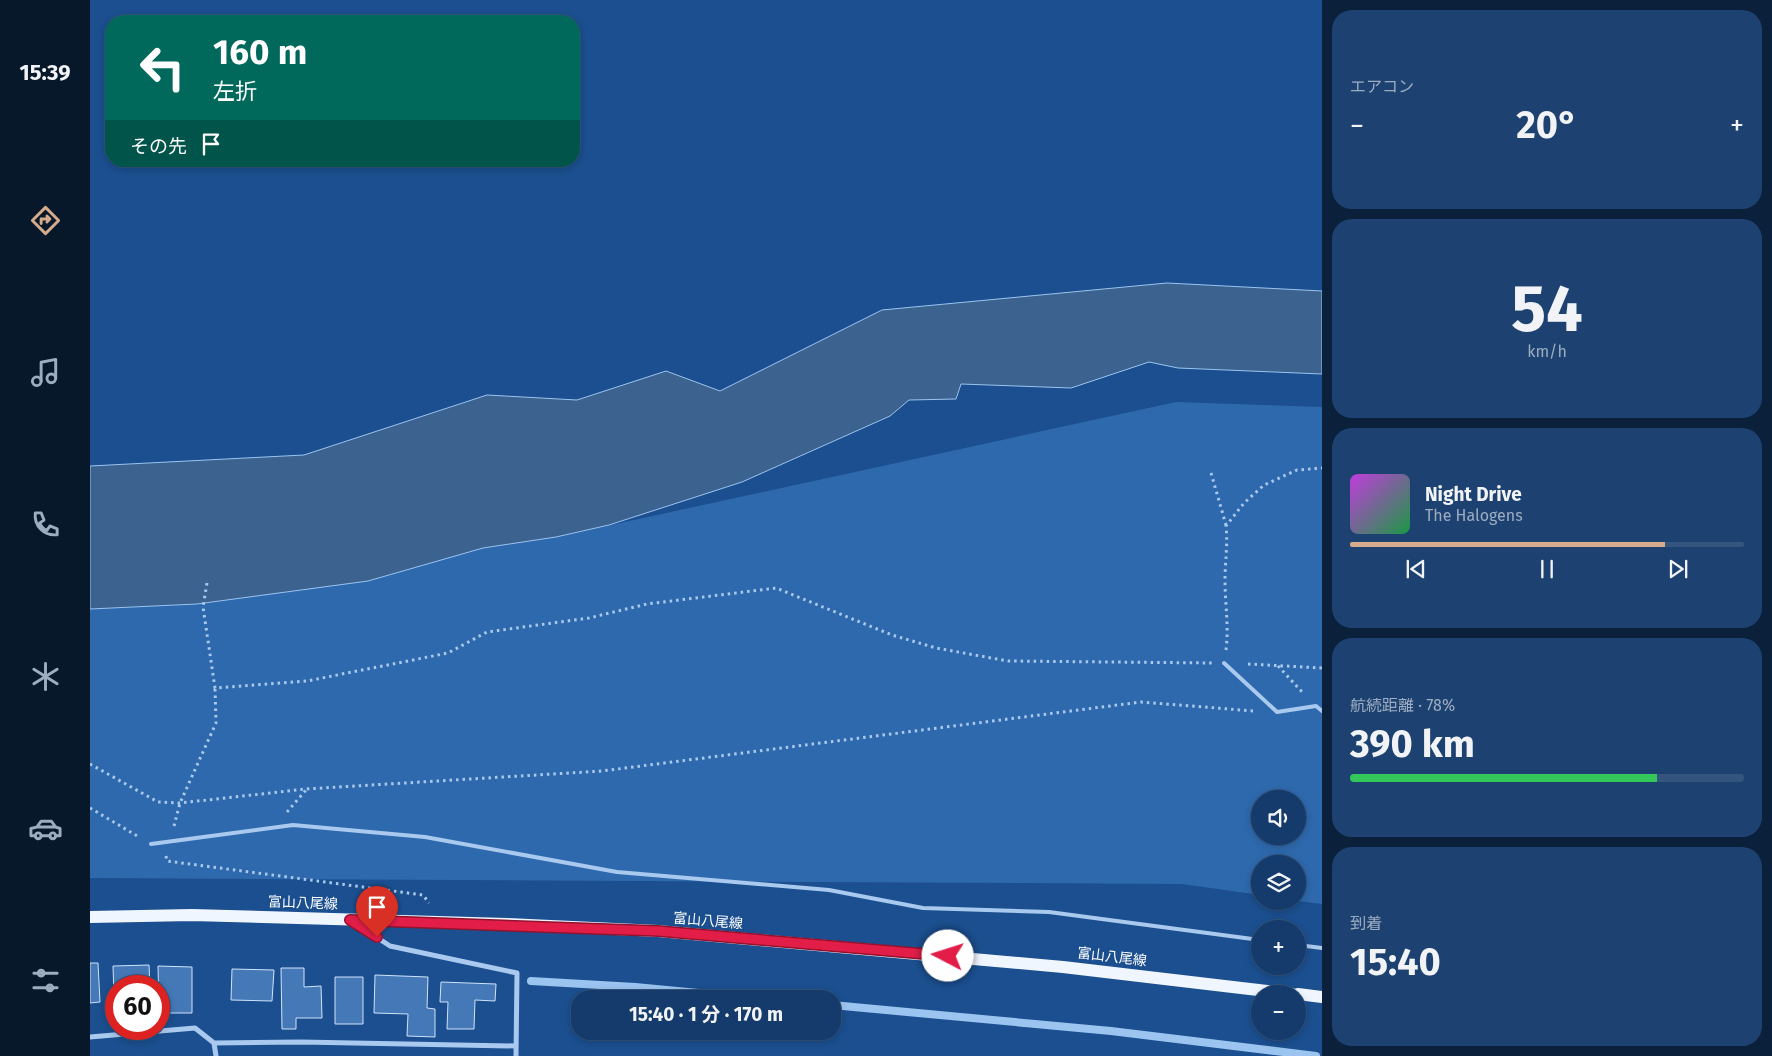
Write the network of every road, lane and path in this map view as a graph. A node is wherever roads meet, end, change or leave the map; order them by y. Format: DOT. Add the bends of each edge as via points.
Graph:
graph roads {
  1 [pos="1322,468"];
  2 [pos="1211,473"];
  3 [pos="1226,526"];
  4 [pos="206,583"];
  5 [pos="1224,663"];
  6 [pos="1278,666"];
  7 [pos="1321,669"];
  8 [pos="215,688"];
  9 [pos="1316,706"];
  10 [pos="1322,711"];
  11 [pos="1277,712"];
  12 [pos="90,764"];
  13 [pos="180,803"];
  14 [pos="90,808"];
  15 [pos="151,844"];
  16 [pos="90,917"];
  17 [pos="350,920"];
  18 [pos="443,922"];
  19 [pos="1251,939"];
  20 [pos="1306,946"];
  21 [pos="1322,948"];
  22 [pos="1251,989"];
  23 [pos="1306,995"];
  24 [pos="1322,997"];
  25 [pos="90,1037"];
  26 [pos="214,1043"];
  27 [pos="516,1046"];
  28 [pos="216,1056"];
  29 [pos="516,1056"];
  1 -- 3 [label="path" via="1297,470 1264,485"];
  2 -- 3 [label="path"];
  3 -- 5 [label="path" via="1228,633"];
  4 -- 8 [label="path" via="203,607"];
  5 -- 6 [label="path"];
  5 -- 8 [label="path" via="1008,661 936,648 892,635 776,588 647,604 589,618 486,632 448,653 307,681"];
  5 -- 11 [label="lane"];
  6 -- 7 [label="path"];
  6 -- 9 [label="path"];
  8 -- 13 [label="path" via="216,723"];
  9 -- 10 [label="lane"];
  9 -- 11 [label="lane"];
  11 -- 13 [label="path" via="1142,702 602,771 306,790"];
  12 -- 13 [label="path" via="158,802"];
  13 -- 15 [label="path" via="172,832"];
  14 -- 15 [label="path"];
  15 -- 18 [label="path" via="165,852 167,861 423,895"];
  15 -- 19 [label="lane" via="293,826 425,837 617,872 829,890 923,908 1049,912"];
  16 -- 17 [label="main road, 富山八尾線" via="192,914"];
  17 -- 18 [label="main road, 富山八尾線"];
  17 -- 27 [label="street" via="390,946 516,973"];
  18 -- 22 [label="main road, 富山八尾線" via="658,931 1063,966"];
  20 -- 21 [label="lane"];
  23 -- 24 [label="main road"];
  25 -- 26 [label="street" via="195,1028"];
  26 -- 27 [label="street"];
  26 -- 28 [label="street"];
  27 -- 29 [label="street"];
}
